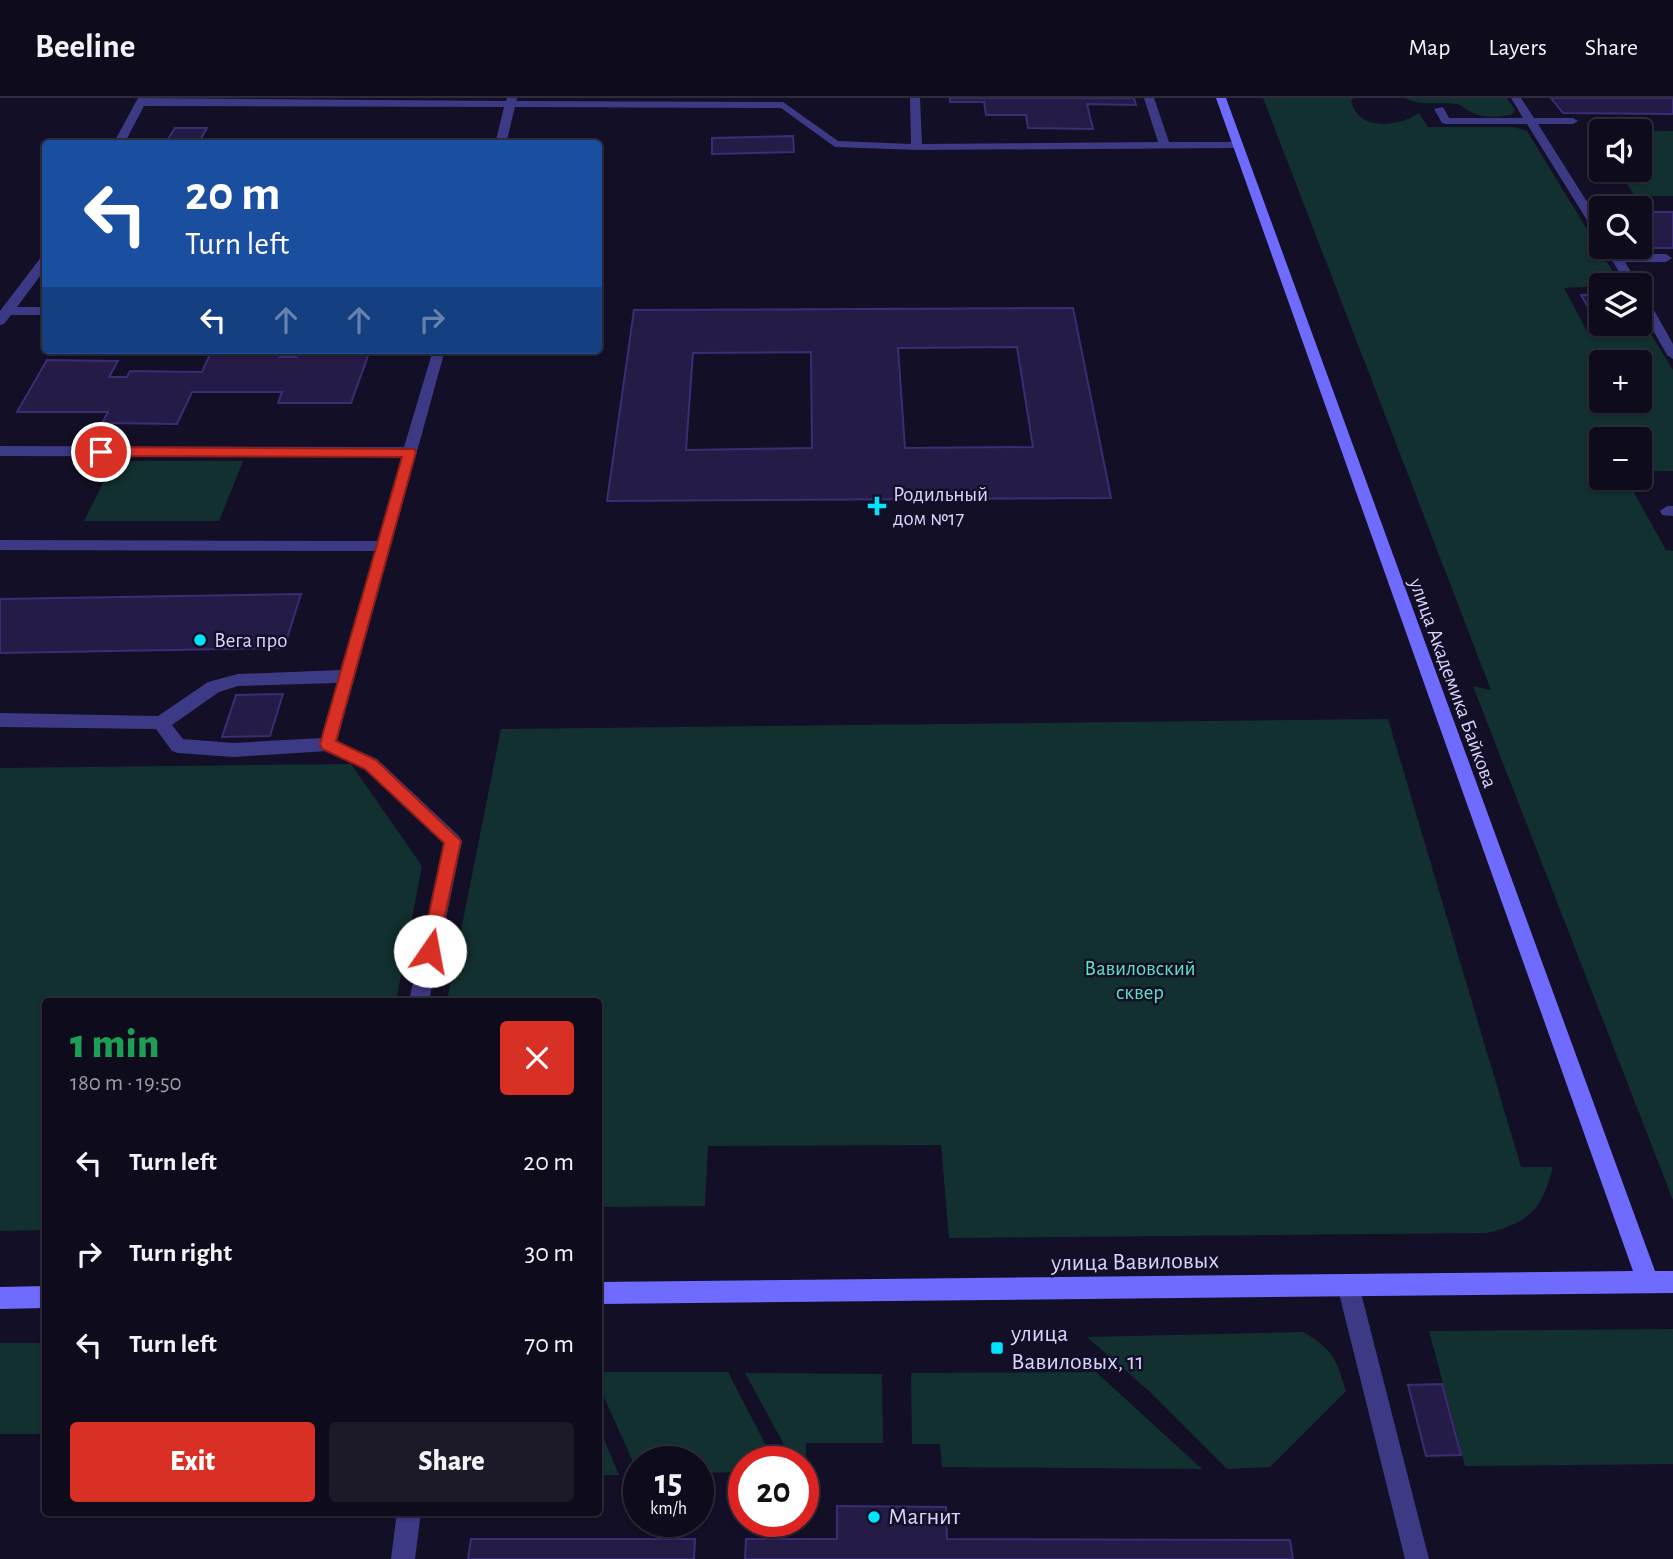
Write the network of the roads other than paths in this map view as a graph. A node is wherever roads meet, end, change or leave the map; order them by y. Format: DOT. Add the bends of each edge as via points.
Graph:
graph roads {
  1 [pos="915,98"];
  2 [pos="1149,98"];
  3 [pos="1221,98"];
  4 [pos="1516,98"];
  5 [pos="141,101"];
  6 [pos="510,102"];
  7 [pos="1439,110"];
  8 [pos="1573,121"];
  9 [pos="1531,122"];
  10 [pos="120,140"];
  11 [pos="501,140"];
  12 [pos="1164,145"];
  13 [pos="1238,145"];
  14 [pos="917,147"];
  15 [pos="1589,214"];
  16 [pos="1652,256"];
  17 [pos="1666,258"];
  18 [pos="42,264"];
  19 [pos="42,311"];
  20 [pos="3,316"];
  21 [pos="1652,317"];
  22 [pos="438,354"];
  23 [pos="1673,355"];
  24 [pos="0,451"];
  25 [pos="410,452"];
  26 [pos="0,545"];
  27 [pos="384,546"];
  28 [pos="347,676"];
  29 [pos="0,720"];
  30 [pos="161,723"];
  31 [pos="328,744"];
  32 [pos="420,998"];
  33 [pos="1648,1282"];
  34 [pos="1673,1282"];
  35 [pos="1348,1285"];
  36 [pos="602,1293"];
  37 [pos="42,1297"];
  38 [pos="0,1298"];
  39 [pos="409,1516"];
  40 [pos="402,1559"];
  41 [pos="1417,1559"];
  1 -- 14 [label="lane"];
  2 -- 12 [label="lane"];
  3 -- 13 [label="street, улица Академика Байкова"];
  4 -- 9 [label="lane"];
  5 -- 6 [label="lane"];
  5 -- 10 [label="lane"];
  6 -- 11 [label="lane"];
  6 -- 14 [label="lane" via="783,105 835,144"];
  7 -- 9 [label="lane" via="1446,121"];
  8 -- 9 [label="lane"];
  9 -- 15 [label="lane"];
  12 -- 13 [label="lane"];
  12 -- 14 [label="lane"];
  13 -- 33 [label="street, улица Академика Байкова"];
  16 -- 17 [label="lane"];
  18 -- 20 [label="lane"];
  19 -- 20 [label="lane"];
  21 -- 23 [label="lane"];
  22 -- 25 [label="lane"];
  24 -- 25 [label="lane"];
  25 -- 27 [label="lane"];
  26 -- 27 [label="lane"];
  27 -- 28 [label="lane"];
  28 -- 30 [label="lane" via="238,680 214,687"];
  28 -- 31 [label="lane"];
  29 -- 30 [label="lane"];
  30 -- 31 [label="lane" via="178,746 234,750"];
  31 -- 32 [label="lane" via="371,764 453,841"];
  33 -- 34 [label="street, улица Вавиловых"];
  33 -- 35 [label="street, улица Вавиловых"];
  35 -- 36 [label="street, улица Вавиловых"];
  35 -- 41 [label="lane"];
  37 -- 38 [label="street"];
  39 -- 40 [label="lane"];
}
